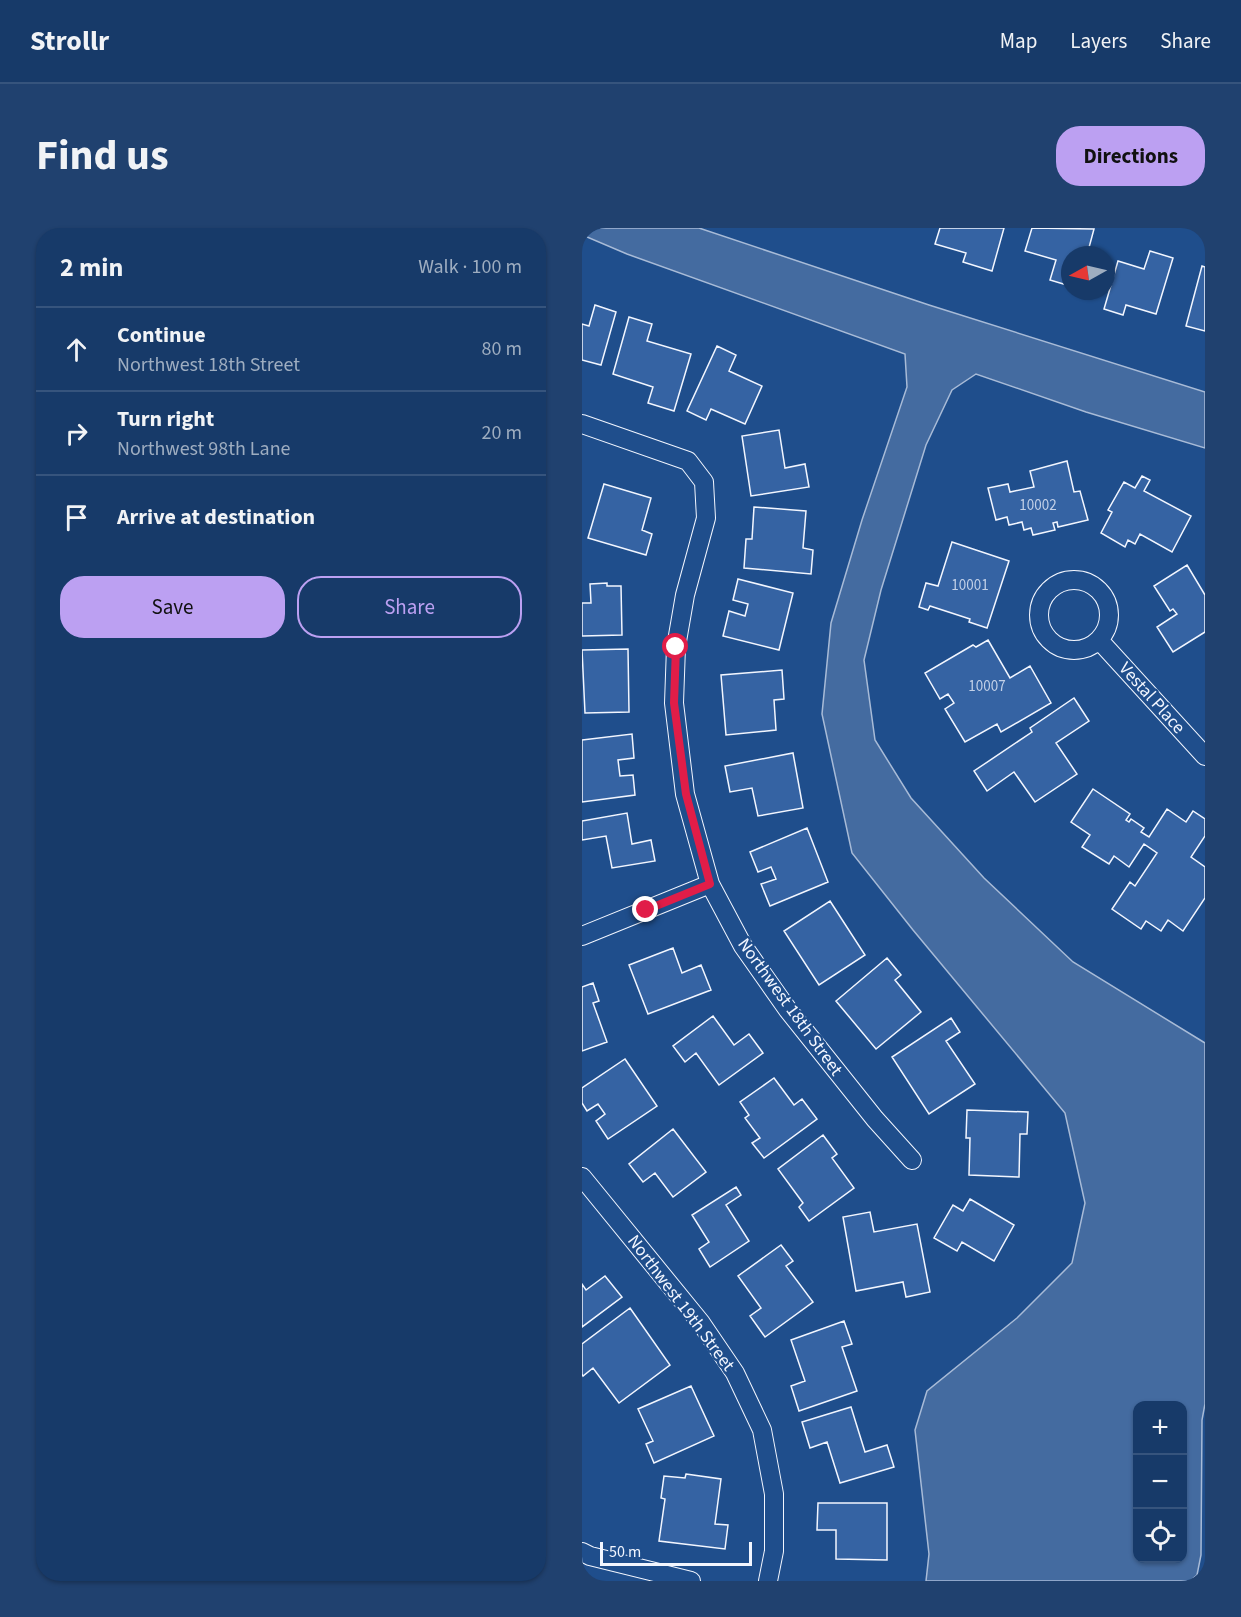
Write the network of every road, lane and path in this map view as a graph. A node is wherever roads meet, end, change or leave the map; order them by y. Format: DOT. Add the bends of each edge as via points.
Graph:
graph roads {
  1 [pos="582,424"];
  2 [pos="1100,640"];
  3 [pos="1205,756"];
  4 [pos="710,884"];
  5 [pos="582,936"];
  6 [pos="912,1160"];
  7 [pos="582,1177"];
  8 [pos="582,1552"];
  9 [pos="691,1581"];
  10 [pos="768,1581"];
  1 -- 4 [label="street, Northwest 18th Street" via="688,461 704,482 706,518 685,595 676,647 674,703 686,794"];
  2 -- 3 [label="street, Vestal Place"];
  4 -- 5 [label="street"];
  4 -- 6 [label="street, Northwest 18th Street" via="743,946 788,1010"];
  7 -- 10 [label="street, Northwest 19th Street" via="701,1323 735,1373 762,1430 774,1494 774,1551"];
  8 -- 9 [label="street"];
}
